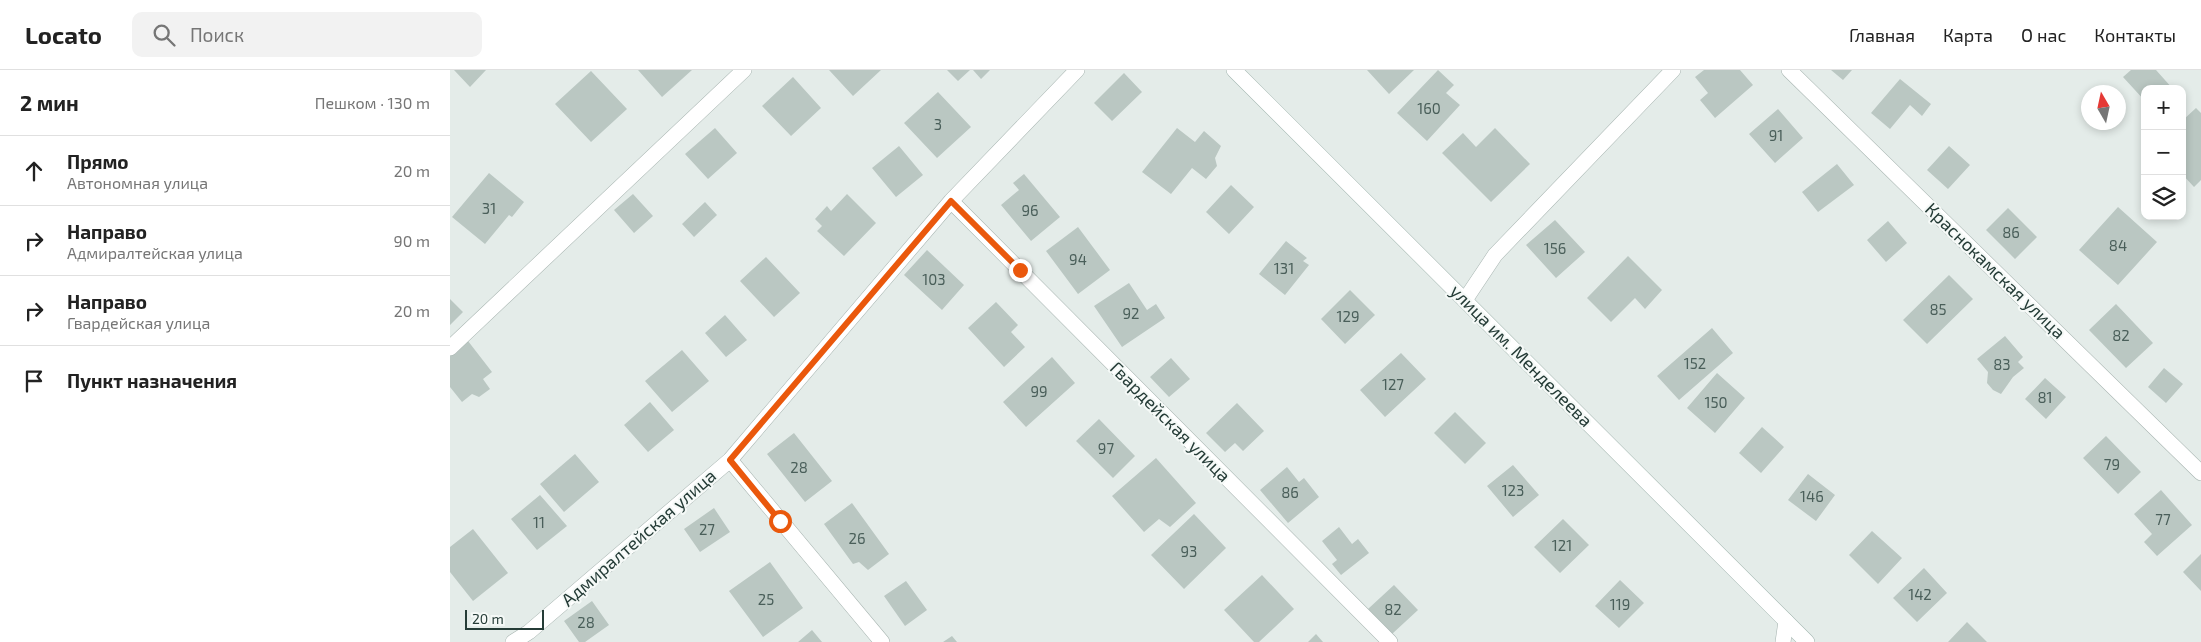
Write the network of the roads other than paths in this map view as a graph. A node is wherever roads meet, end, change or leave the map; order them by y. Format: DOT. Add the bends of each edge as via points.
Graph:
graph roads {
  1 [pos="744,70"];
  2 [pos="1077,70"];
  3 [pos="1234,70"];
  4 [pos="1673,70"];
  5 [pos="1789,70"];
  6 [pos="951,201"];
  7 [pos="1465,300"];
  8 [pos="450,348"];
  9 [pos="730,460"];
  10 [pos="2201,473"];
  11 [pos="1786,621"];
  12 [pos="533,637"];
  13 [pos="514,642"];
  14 [pos="882,642"];
  15 [pos="1390,642"];
  16 [pos="1783,642"];
  17 [pos="1807,642"];
  1 -- 8 [label="street"];
  2 -- 6 [label="street, Адмиралтейская улица"];
  3 -- 7 [label="street, улица им. Менделеева"];
  4 -- 7 [label="street" via="1495,255"];
  5 -- 10 [label="street, Краснокамская улица"];
  6 -- 9 [label="street, Адмиралтейская улица"];
  6 -- 15 [label="street, Гвардейская улица"];
  7 -- 11 [label="street, улица им. Менделеева"];
  9 -- 12 [label="street, Адмиралтейская улица"];
  9 -- 14 [label="street"];
  11 -- 16 [label="street"];
  11 -- 17 [label="street, улица им. Менделеева"];
  12 -- 13 [label="street, Адмиралтейская улица"];
}
